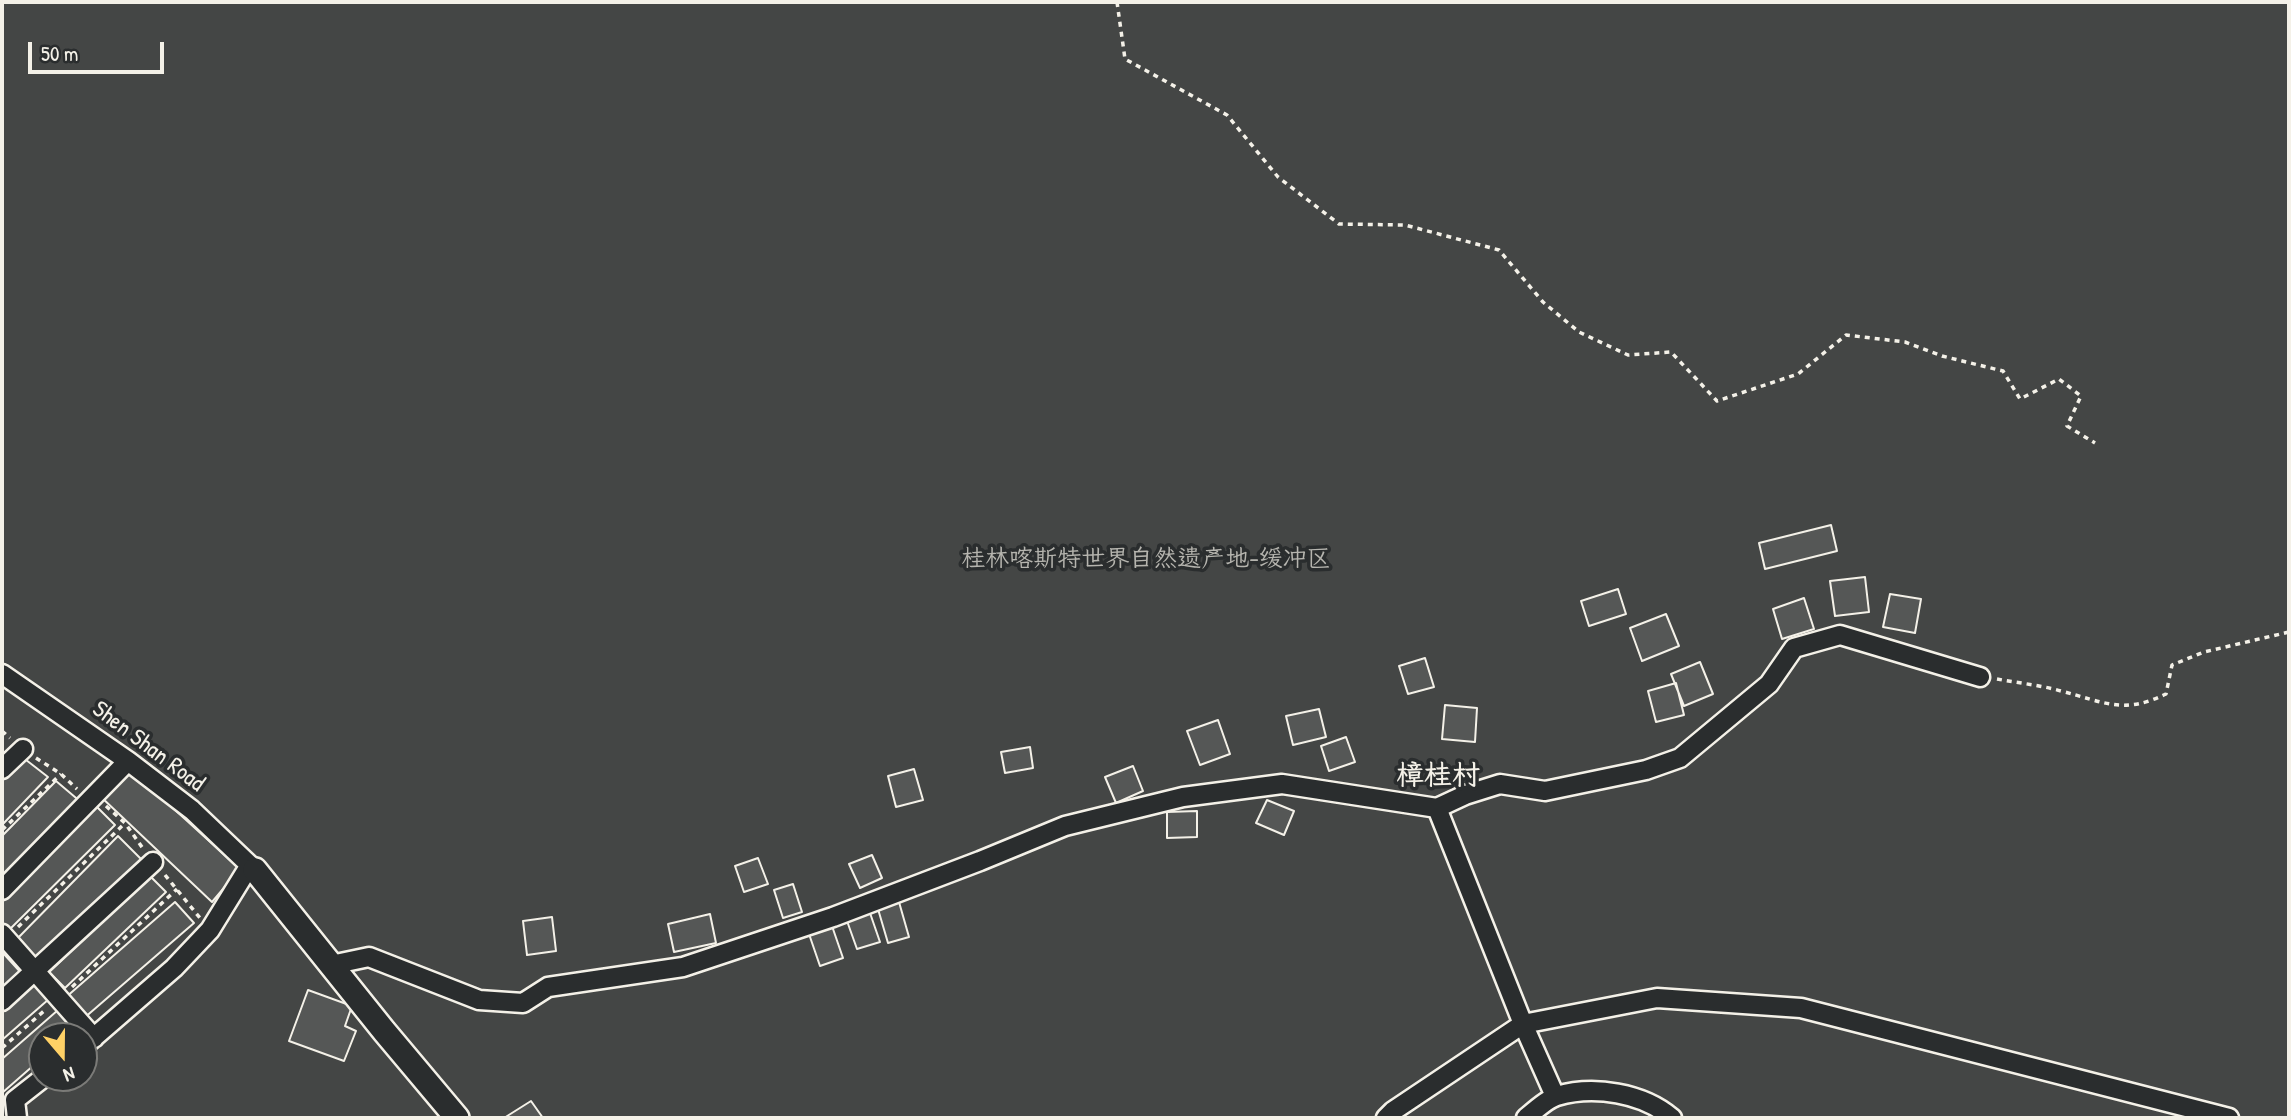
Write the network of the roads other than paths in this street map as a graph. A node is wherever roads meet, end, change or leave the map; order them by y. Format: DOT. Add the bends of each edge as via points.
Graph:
graph roads {
  1 [pos="2,674"];
  2 [pos="1980,677"];
  3 [pos="23,749"];
  4 [pos="128,761"];
  5 [pos="2,769"];
  6 [pos="1437,808"];
  7 [pos="153,862"];
  8 [pos="253,867"];
  9 [pos="2,890"];
  10 [pos="4,936"];
  11 [pos="331,965"];
  12 [pos="34,971"];
  13 [pos="2,1000"];
  14 [pos="75,1022"];
  15 [pos="1523,1024"];
  16 [pos="98,1034"];
  17 [pos="28,1090"];
  18 [pos="1555,1096"];
  19 [pos="17,1118"];
  20 [pos="457,1118"];
  21 [pos="1386,1118"];
  22 [pos="1526,1118"];
  23 [pos="1672,1118"];
  24 [pos="2229,1118"];
  1 -- 4 [label="street, Shen Shan Road"];
  2 -- 6 [label="street" via="1840,635 1794,648 1769,684 1680,758 1646,770 1545,791 1500,783"];
  3 -- 5 [label="street"];
  4 -- 8 [label="street, Shen Shan Road" via="192,810"];
  4 -- 9 [label="street"];
  6 -- 11 [label="street" via="1282,784 1183,797 1065,826 833,917 683,967 548,987 523,1003 479,1000 369,957"];
  6 -- 15 [label="street"];
  7 -- 12 [label="street"];
  8 -- 11 [label="main road"];
  8 -- 16 [label="street" via="210,930"];
  10 -- 12 [label="street"];
  11 -- 20 [label="main road"];
  12 -- 13 [label="street"];
  12 -- 14 [label="street"];
  15 -- 18 [label="street"];
  15 -- 21 [label="street"];
  15 -- 24 [label="street" via="1657,998 1801,1008"];
  17 -- 19 [label="street" via="15,1100"];
  18 -- 22 [label="street"];
  18 -- 23 [label="street" via="1602,1091 1643,1100"];
}
